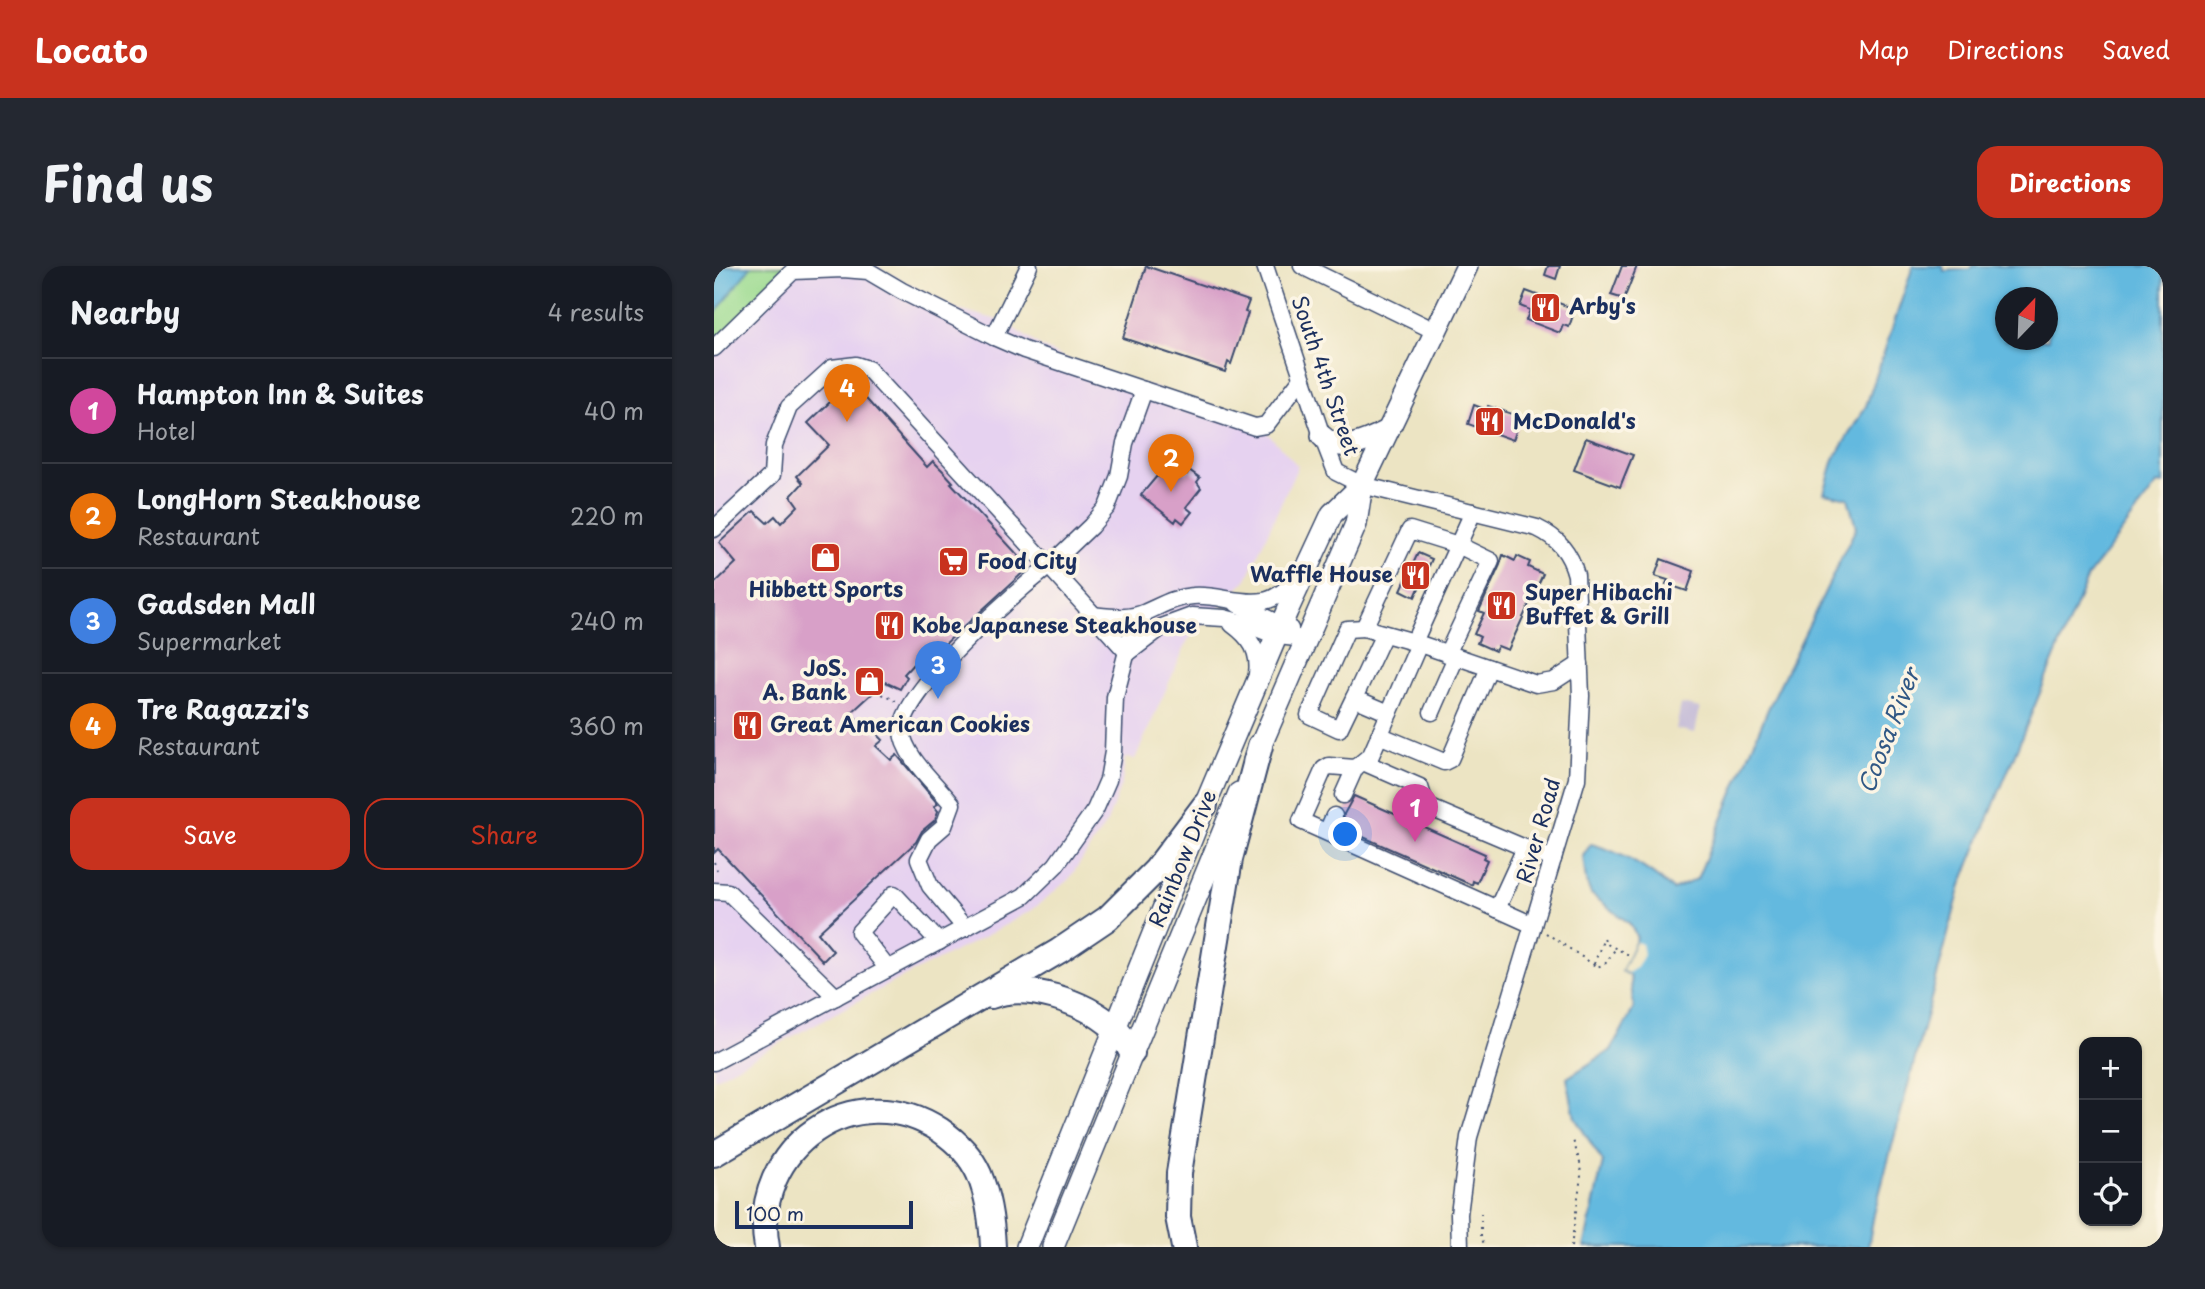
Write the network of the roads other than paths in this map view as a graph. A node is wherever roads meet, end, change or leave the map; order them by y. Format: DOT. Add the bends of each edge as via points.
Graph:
graph roads {
  1 [pos="1029,266"];
  2 [pos="1265,266"];
  3 [pos="1302,266"];
  4 [pos="1467,266"];
  5 [pos="1435,331"];
  6 [pos="994,337"];
  7 [pos="714,348"];
  8 [pos="1302,378"];
  9 [pos="1144,390"];
  10 [pos="1387,431"];
  11 [pos="1322,436"];
  12 [pos="1362,485"];
  13 [pos="1474,512"];
  14 [pos="714,528"];
  15 [pos="1458,545"];
  16 [pos="1048,566"];
  17 [pos="1304,573"];
  18 [pos="1231,601"];
  19 [pos="1145,612"];
  20 [pos="1092,615"];
  21 [pos="1224,618"];
  22 [pos="1364,628"];
  23 [pos="1279,630"];
  24 [pos="1384,634"];
  25 [pos="1307,639"];
  26 [pos="1417,643"];
  27 [pos="1128,653"];
  28 [pos="1452,655"];
  29 [pos="1580,664"];
  30 [pos="1489,668"];
  31 [pos="1256,685"];
  32 [pos="1354,698"];
  33 [pos="1432,712"];
  34 [pos="1389,713"];
  35 [pos="1379,735"];
  36 [pos="1261,746"];
  37 [pos="1359,765"];
  38 [pos="1343,795"];
  39 [pos="1205,805"];
  40 [pos="1334,816"];
  41 [pos="1326,832"];
  42 [pos="1525,848"];
  43 [pos="1553,859"];
  44 [pos="714,891"];
  45 [pos="1497,909"];
  46 [pos="1533,925"];
  47 [pos="965,928"];
  48 [pos="939,942"];
  49 [pos="888,969"];
  50 [pos="836,997"];
  51 [pos="962,1007"];
  52 [pos="1115,1028"];
  53 [pos="1132,1053"];
  54 [pos="714,1062"];
  55 [pos="714,1154"];
  56 [pos="767,1247"];
  57 [pos="993,1247"];
  58 [pos="1027,1247"];
  59 [pos="1053,1247"];
  60 [pos="1184,1247"];
  61 [pos="1460,1247"];
  1 -- 6 [label="street"];
  2 -- 8 [label="street, South 4th Street"];
  3 -- 5 [label="street"];
  4 -- 5 [label="main road, Rainbow Drive"];
  5 -- 10 [label="main road, Rainbow Drive"];
  6 -- 7 [label="street" via="868,271 832,269 793,271"];
  6 -- 9 [label="street"];
  8 -- 9 [label="street" via="1266,425 1255,427"];
  8 -- 11 [label="street, South 4th Street"];
  9 -- 16 [label="street" via="1107,507"];
  10 -- 11 [label="main road" via="1345,446 1329,443"];
  10 -- 12 [label="main road, Rainbow Drive"];
  11 -- 12 [label="street, South 4th Street" via="1336,472"];
  12 -- 13 [label="street, River Road"];
  12 -- 17 [label="main road, Rainbow Drive" via="1332,514"];
  12 -- 25 [label="main road, Rainbow Drive" via="1356,524"];
  13 -- 15 [label="street"];
  13 -- 29 [label="street, River Road" via="1537,528 1566,551 1576,575"];
  14 -- 16 [label="street" via="772,475 774,445 789,407 832,368 856,365 871,371"];
  15 -- 22 [label="street" via="1410,530"];
  15 -- 26 [label="street"];
  15 -- 28 [label="street" via="1491,561"];
  16 -- 20 [label="street"];
  16 -- 47 [label="street" via="933,675 913,701 902,729 907,752 952,804 944,826 929,839 919,859 930,886"];
  17 -- 18 [label="street" via="1266,601"];
  17 -- 23 [label="main road, Rainbow Drive"];
  18 -- 19 [label="street" via="1191,596"];
  18 -- 23 [label="street"];
  19 -- 20 [label="street" via="1121,618"];
  19 -- 27 [label="street" via="1131,636"];
  20 -- 27 [label="street"];
  21 -- 23 [label="street"];
  21 -- 27 [label="street" via="1192,616 1171,622"];
  21 -- 31 [label="street" via="1253,643"];
  22 -- 24 [label="street"];
  22 -- 32 [label="street" via="1347,629 1309,715 1339,729"];
  23 -- 25 [label="street"];
  23 -- 31 [label="main road, Rainbow Drive"];
  24 -- 26 [label="street"];
  24 -- 32 [label="street"];
  25 -- 36 [label="main road, Rainbow Drive"];
  26 -- 28 [label="street"];
  26 -- 34 [label="street"];
  27 -- 47 [label="street" via="1115,697 1108,780 1096,810 1056,865 1024,896"];
  28 -- 30 [label="street"];
  28 -- 33 [label="street"];
  29 -- 30 [label="street" via="1554,681 1536,684"];
  29 -- 43 [label="street, River Road" via="1577,779"];
  30 -- 35 [label="street" via="1450,760 1444,762"];
  31 -- 39 [label="main road, Rainbow Drive"];
  32 -- 34 [label="street"];
  34 -- 35 [label="street"];
  35 -- 37 [label="street" via="1371,755"];
  36 -- 53 [label="main road, Rainbow Drive"];
  36 -- 60 [label="highway" via="1230,859 1179,1173 1178,1217"];
  37 -- 38 [label="street"];
  37 -- 41 [label="street" via="1324,769 1301,821"];
  37 -- 42 [label="street" via="1420,787 1426,806"];
  39 -- 51 [label="highway" via="1156,870 1108,918"];
  39 -- 52 [label="main road, Rainbow Drive"];
  40 -- 41 [label="street"];
  41 -- 45 [label="street"];
  42 -- 43 [label="street"];
  42 -- 45 [label="street"];
  43 -- 46 [label="street, River Road"];
  44 -- 50 [label="street" via="728,892"];
  45 -- 46 [label="street"];
  46 -- 61 [label="street, River Road" via="1469,1137 1459,1214"];
  47 -- 48 [label="street"];
  48 -- 49 [label="street"];
  48 -- 49 [label="street" via="894,894 859,932"];
  49 -- 50 [label="street"];
  50 -- 54 [label="street"];
  51 -- 52 [label="highway" via="1000,993 1034,993 1076,1004"];
  51 -- 55 [label="highway"];
  52 -- 53 [label="highway"];
  52 -- 58 [label="main road, Rainbow Drive"];
  53 -- 59 [label="main road, Rainbow Drive"];
  56 -- 57 [label="highway" via="767,1201 776,1174 792,1150 826,1123 882,1111 923,1121 964,1152 984,1190"];
}
